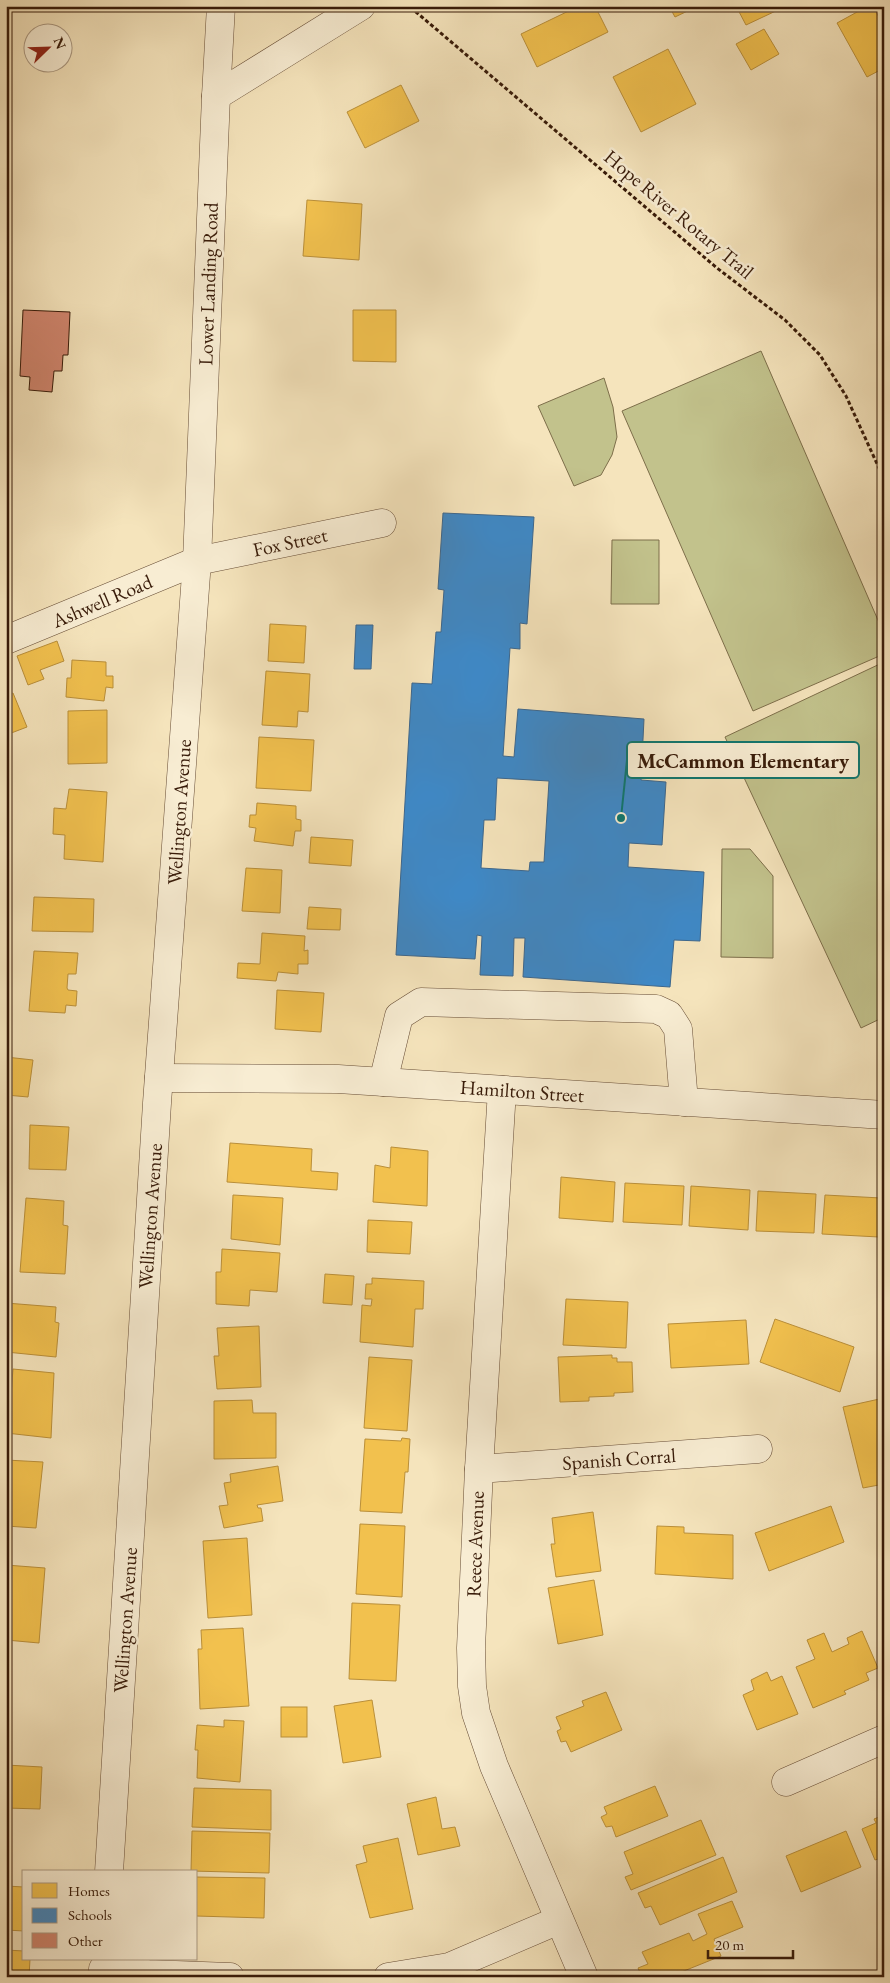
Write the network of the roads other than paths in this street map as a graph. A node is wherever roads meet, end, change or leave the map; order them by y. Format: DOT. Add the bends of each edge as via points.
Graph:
graph roads {
  1 [pos="221,6"];
  2 [pos="361,6"];
  3 [pos="216,96"];
  4 [pos="382,524"];
  5 [pos="197,561"];
  6 [pos="6,640"];
  7 [pos="159,1078"];
  8 [pos="383,1082"];
  9 [pos="502,1090"];
  10 [pos="684,1102"];
  11 [pos="884,1114"];
  12 [pos="758,1449"];
  13 [pos="479,1469"];
  14 [pos="884,1739"];
  15 [pos="786,1782"];
  16 [pos="110,1870"];
  17 [pos="559,1920"];
  18 [pos="103,1968"];
  19 [pos="230,1977"];
  20 [pos="388,1977"];
  21 [pos="584,1977"];
  1 -- 3 [label="street, Lower Landing Road"];
  2 -- 3 [label="street"];
  3 -- 5 [label="street, Lower Landing Road"];
  4 -- 5 [label="street, Fox Street"];
  5 -- 6 [label="street, Ashwell Road"];
  5 -- 7 [label="street, Wellington Avenue"];
  7 -- 8 [label="street, Hamilton Street"];
  7 -- 16 [label="street, Wellington Avenue"];
  8 -- 9 [label="street, Hamilton Street"];
  8 -- 10 [label="street" via="399,1016 421,1002 656,1009 669,1015 678,1029"];
  9 -- 10 [label="street, Hamilton Street"];
  9 -- 13 [label="street, Reece Avenue"];
  10 -- 11 [label="street, Hamilton Street"];
  12 -- 13 [label="street, Spanish Corral"];
  13 -- 17 [label="street, Reece Avenue" via="471,1648 476,1713 494,1766"];
  14 -- 15 [label="street"];
  17 -- 20 [label="street" via="449,1966"];
  17 -- 21 [label="street, Reece Avenue"];
  18 -- 19 [label="street" via="148,1974"];
}
